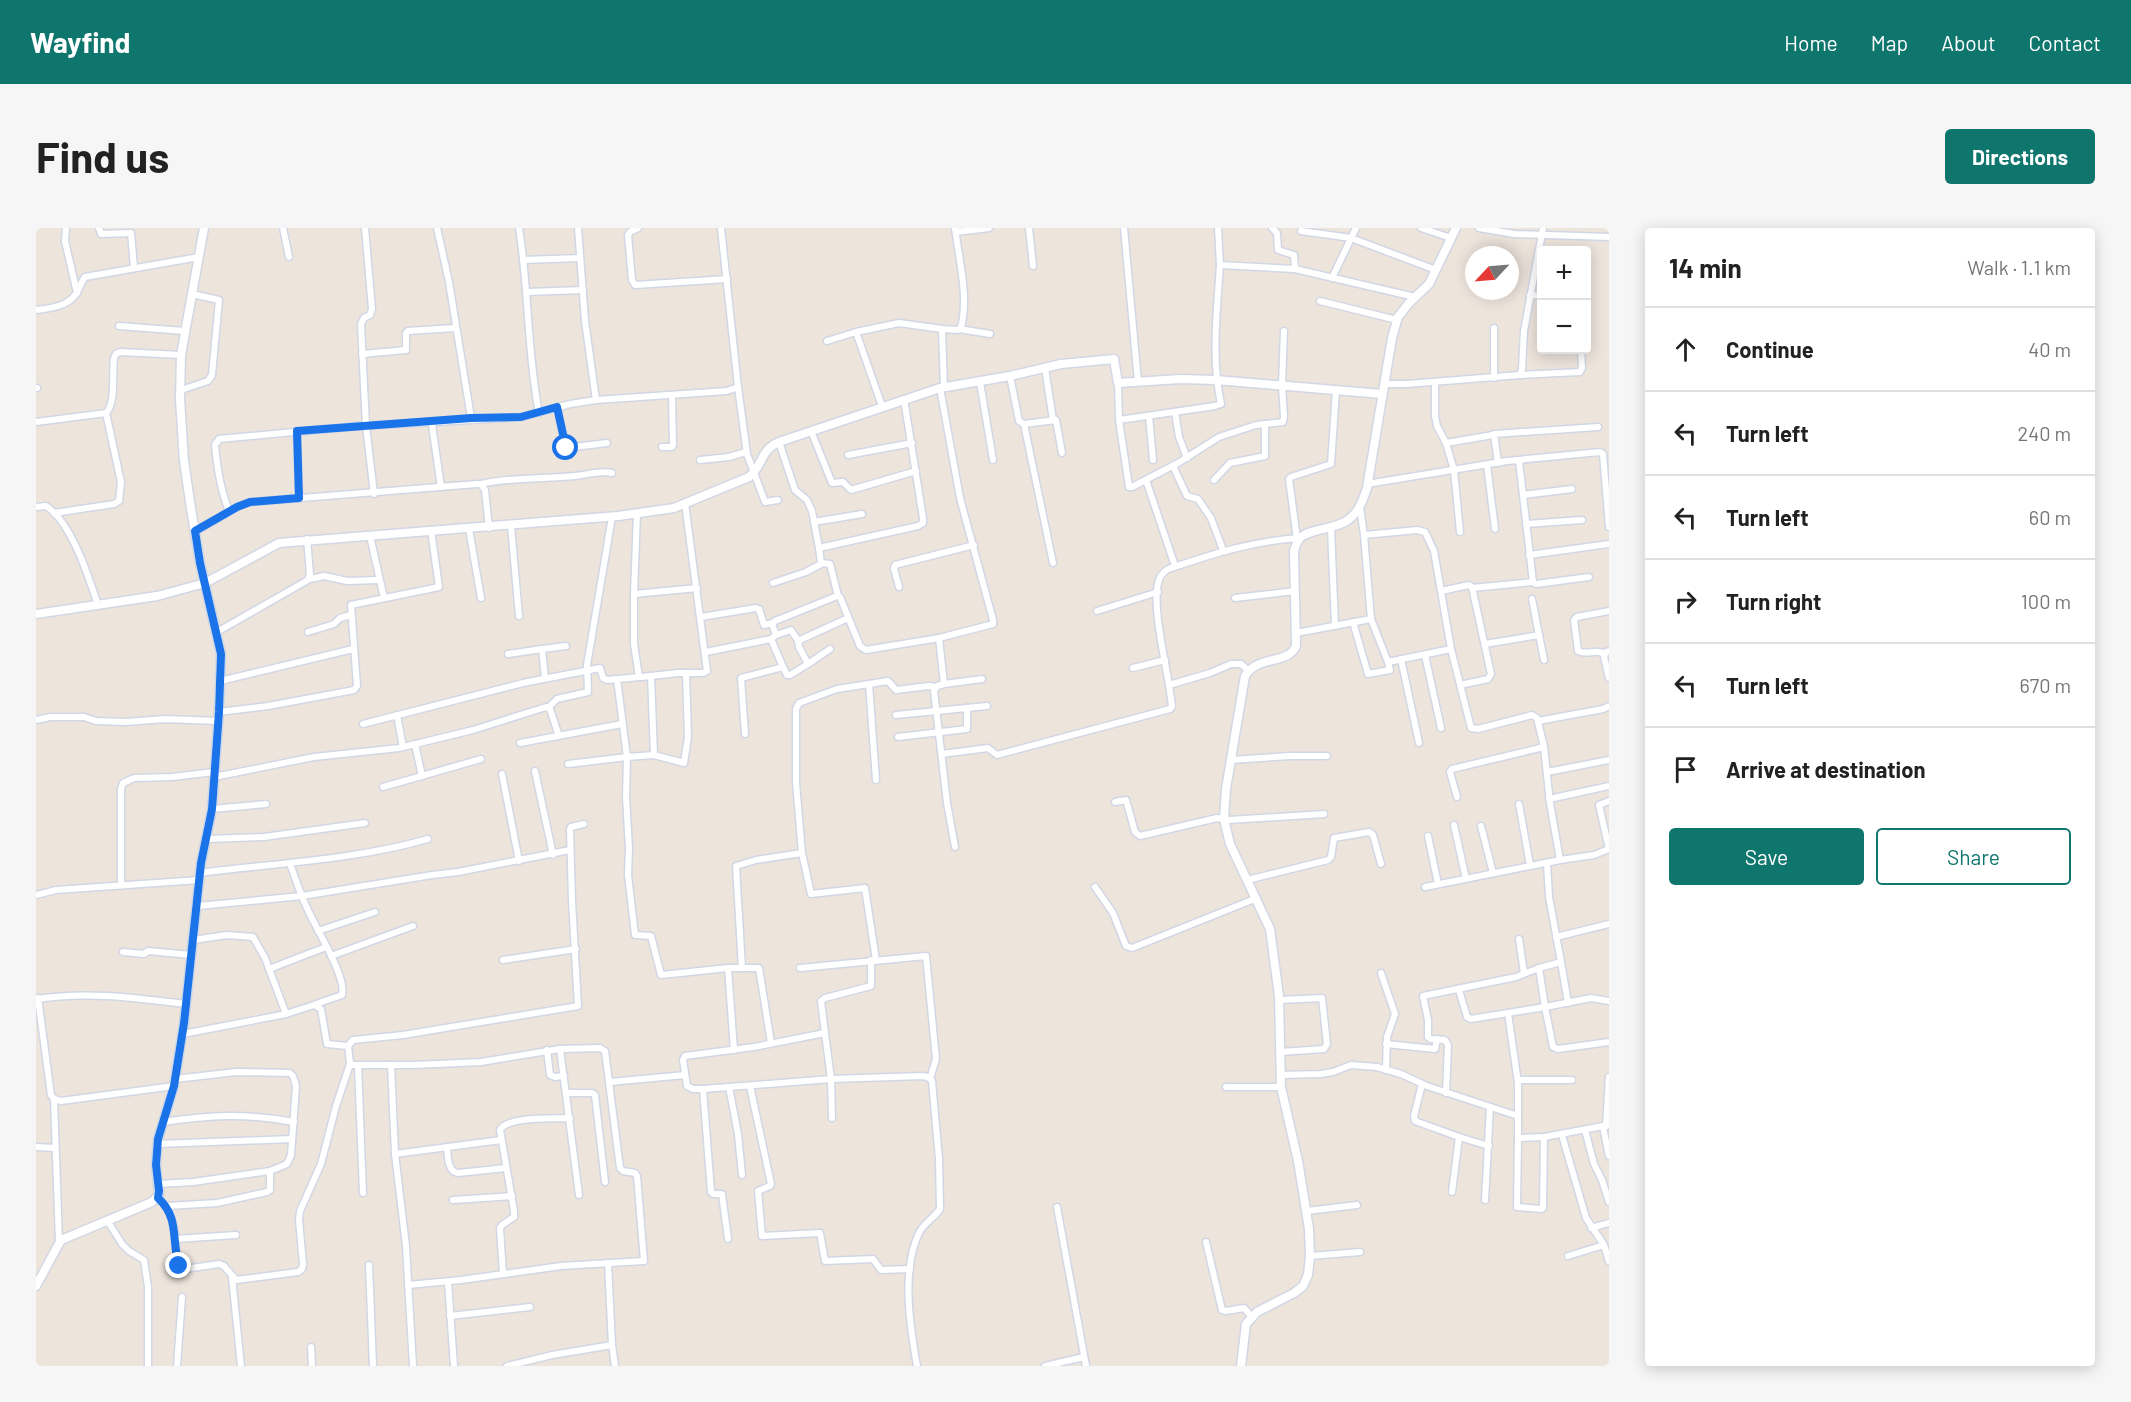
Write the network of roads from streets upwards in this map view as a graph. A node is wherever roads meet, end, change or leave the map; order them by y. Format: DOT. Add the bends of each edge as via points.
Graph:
graph roads {
  1 [pos="66,228"];
  2 [pos="99,228"];
  3 [pos="204,228"];
  4 [pos="283,228"];
  5 [pos="365,228"];
  6 [pos="438,228"];
  7 [pos="519,228"];
  8 [pos="578,228"];
  9 [pos="638,228"];
  10 [pos="721,228"];
  11 [pos="989,228"];
  12 [pos="1029,228"];
  13 [pos="1124,228"];
  14 [pos="1218,228"];
  15 [pos="1272,228"];
  16 [pos="1356,228"];
  17 [pos="1421,228"];
  18 [pos="1456,228"];
  19 [pos="1479,228"];
  20 [pos="1585,228"];
  21 [pos="955,230"];
  22 [pos="1301,231"];
  23 [pos="1542,231"];
  24 [pos="1585,236"];
  25 [pos="1609,237"];
  26 [pos="1351,238"];
  27 [pos="1451,238"];
  28 [pos="199,257"];
  29 [pos="289,257"];
  30 [pos="580,258"];
  31 [pos="523,260"];
  32 [pos="1220,265"];
  33 [pos="1033,266"];
  34 [pos="134,268"];
  35 [pos="1295,269"];
  36 [pos="1436,270"];
  37 [pos="1332,278"];
  38 [pos="727,279"];
  39 [pos="583,290"];
  40 [pos="528,292"];
  41 [pos="77,293"];
  42 [pos="192,294"];
  43 [pos="1530,295"];
  44 [pos="1537,296"];
  45 [pos="1415,297"];
  46 [pos="1320,301"];
  47 [pos="36,310"];
  48 [pos="1397,320"];
  49 [pos="119,326"];
  50 [pos="455,328"];
  51 [pos="1494,328"];
  52 [pos="942,329"];
  53 [pos="959,329"];
  54 [pos="185,331"];
  55 [pos="1284,331"];
  56 [pos="856,332"];
  57 [pos="990,334"];
  58 [pos="827,341"];
  59 [pos="362,354"];
  60 [pos="1581,354"];
  61 [pos="181,355"];
  62 [pos="1045,368"];
  63 [pos="1520,375"];
  64 [pos="1010,376"];
  65 [pos="1494,378"];
  66 [pos="1216,380"];
  67 [pos="980,382"];
  68 [pos="1138,382"];
  69 [pos="1435,382"];
  70 [pos="1118,383"];
  71 [pos="1383,384"];
  72 [pos="1282,385"];
  73 [pos="738,387"];
  74 [pos="942,388"];
  75 [pos="181,390"];
  76 [pos="1336,390"];
  77 [pos="1382,394"];
  78 [pos="672,395"];
  79 [pos="904,399"];
  80 [pos="596,400"];
  81 [pos="882,406"];
  82 [pos="557,407"];
  83 [pos="1175,412"];
  84 [pos="106,413"];
  85 [pos="538,413"];
  86 [pos="1149,416"];
  87 [pos="471,418"];
  88 [pos="1053,420"];
  89 [pos="1119,420"];
  90 [pos="36,422"];
  91 [pos="433,422"];
  92 [pos="1024,424"];
  93 [pos="1265,424"];
  94 [pos="366,426"];
  95 [pos="1598,427"];
  96 [pos="297,431"];
  97 [pos="811,431"];
  98 [pos="1493,435"];
  99 [pos="779,442"];
  100 [pos="607,443"];
  101 [pos="912,443"];
  102 [pos="1446,443"];
  103 [pos="662,447"];
  104 [pos="747,453"];
  105 [pos="1062,453"];
  106 [pos="848,455"];
  107 [pos="1187,458"];
  108 [pos="700,460"];
  109 [pos="993,460"];
  110 [pos="1153,460"];
  111 [pos="1519,460"];
  112 [pos="1498,463"];
  113 [pos="1487,465"];
  114 [pos="1173,466"];
  115 [pos="1454,470"];
  116 [pos="754,471"];
  117 [pos="916,471"];
  118 [pos="612,473"];
  119 [pos="1146,480"];
  120 [pos="1214,480"];
  121 [pos="481,484"];
  122 [pos="1367,484"];
  123 [pos="441,487"];
  124 [pos="1572,489"];
  125 [pos="374,494"];
  126 [pos="1523,495"];
  127 [pos="299,498"];
  128 [pos="778,500"];
  129 [pos="685,503"];
  130 [pos="36,507"];
  131 [pos="1360,507"];
  132 [pos="229,511"];
  133 [pos="54,513"];
  134 [pos="637,513"];
  135 [pos="862,513"];
  136 [pos="612,517"];
  137 [pos="1582,520"];
  138 [pos="814,522"];
  139 [pos="1526,524"];
  140 [pos="511,526"];
  141 [pos="1609,527"];
  142 [pos="489,528"];
  143 [pos="1330,528"];
  144 [pos="469,529"];
  145 [pos="1495,529"];
  146 [pos="431,530"];
  147 [pos="195,531"];
  148 [pos="1460,532"];
  149 [pos="1364,535"];
  150 [pos="370,536"];
  151 [pos="1299,538"];
  152 [pos="307,539"];
  153 [pos="1609,544"];
  154 [pos="974,545"];
  155 [pos="819,548"];
  156 [pos="1223,550"];
  157 [pos="1529,555"];
  158 [pos="1053,563"];
  159 [pos="821,564"];
  160 [pos="1175,566"];
  161 [pos="1589,577"];
  162 [pos="310,579"];
  163 [pos="379,580"];
  164 [pos="1533,582"];
  165 [pos="773,583"];
  166 [pos="205,584"];
  167 [pos="899,587"];
  168 [pos="697,588"];
  169 [pos="1472,588"];
  170 [pos="1295,591"];
  171 [pos="1440,591"];
  172 [pos="1158,592"];
  173 [pos="634,594"];
  174 [pos="838,596"];
  175 [pos="384,598"];
  176 [pos="481,598"];
  177 [pos="1235,598"];
  178 [pos="1532,599"];
  179 [pos="98,604"];
  180 [pos="1097,611"];
  181 [pos="1609,611"];
  182 [pos="36,614"];
  183 [pos="351,615"];
  184 [pos="519,616"];
  185 [pos="701,617"];
  186 [pos="848,618"];
  187 [pos="1371,619"];
  188 [pos="773,622"];
  189 [pos="1353,622"];
  190 [pos="1335,626"];
  191 [pos="216,628"];
  192 [pos="308,632"];
  193 [pos="1296,633"];
  194 [pos="1539,635"];
  195 [pos="773,637"];
  196 [pos="939,638"];
  197 [pos="798,640"];
  198 [pos="1485,644"];
  199 [pos="566,646"];
  200 [pos="353,649"];
  201 [pos="542,649"];
  202 [pos="830,649"];
  203 [pos="1451,649"];
  204 [pos="706,652"];
  205 [pos="1606,653"];
  206 [pos="508,654"];
  207 [pos="1425,655"];
  208 [pos="1401,659"];
  209 [pos="1165,660"];
  210 [pos="1544,660"];
  211 [pos="1388,662"];
  212 [pos="808,664"];
  213 [pos="783,667"];
  214 [pos="1133,668"];
  215 [pos="586,670"];
  216 [pos="1248,670"];
  217 [pos="686,673"];
  218 [pos="651,676"];
  219 [pos="639,677"];
  220 [pos="545,678"];
  221 [pos="1609,678"];
  222 [pos="617,679"];
  223 [pos="982,679"];
  224 [pos="220,681"];
  225 [pos="869,684"];
  226 [pos="944,684"];
  227 [pos="1169,685"];
  228 [pos="1460,685"];
  229 [pos="935,687"];
  230 [pos="987,706"];
  231 [pos="1609,706"];
  232 [pos="549,707"];
  233 [pos="967,708"];
  234 [pos="937,712"];
  235 [pos="397,715"];
  236 [pos="896,715"];
  237 [pos="219,717"];
  238 [pos="36,720"];
  239 [pos="1538,721"];
  240 [pos="622,723"];
  241 [pos="363,724"];
  242 [pos="1441,728"];
  243 [pos="939,733"];
  244 [pos="746,734"];
  245 [pos="559,736"];
  246 [pos="898,737"];
  247 [pos="520,743"];
  248 [pos="1419,743"];
  249 [pos="415,744"];
  250 [pos="403,747"];
  251 [pos="1544,747"];
  252 [pos="942,754"];
  253 [pos="654,755"];
  254 [pos="1328,756"];
  255 [pos="627,757"];
  256 [pos="481,759"];
  257 [pos="1231,760"];
  258 [pos="1609,760"];
  259 [pos="568,764"];
  260 [pos="535,771"];
  261 [pos="1547,772"];
  262 [pos="214,774"];
  263 [pos="502,774"];
  264 [pos="422,776"];
  265 [pos="876,780"];
  266 [pos="1609,786"];
  267 [pos="383,787"];
  268 [pos="1457,797"];
  269 [pos="1550,798"];
  270 [pos="1609,801"];
  271 [pos="1115,802"];
  272 [pos="266,804"];
  273 [pos="1519,804"];
  274 [pos="212,809"];
  275 [pos="1324,813"];
  276 [pos="1224,819"];
  277 [pos="364,823"];
  278 [pos="584,824"];
  279 [pos="1454,825"];
  280 [pos="1481,826"];
  281 [pos="1428,836"];
  282 [pos="206,839"];
  283 [pos="428,839"];
  284 [pos="956,847"];
  285 [pos="1609,849"];
  286 [pos="570,850"];
  287 [pos="802,853"];
  288 [pos="553,855"];
  289 [pos="1560,860"];
  290 [pos="519,861"];
  291 [pos="1546,863"];
  292 [pos="290,864"];
  293 [pos="1381,864"];
  294 [pos="1530,866"];
  295 [pos="1493,873"];
  296 [pos="199,877"];
  297 [pos="1466,879"];
  298 [pos="1247,880"];
  299 [pos="1438,884"];
  300 [pos="121,885"];
  301 [pos="1095,887"];
  302 [pos="1425,887"];
  303 [pos="36,895"];
  304 [pos="302,896"];
  305 [pos="1257,898"];
  306 [pos="198,906"];
  307 [pos="375,912"];
  308 [pos="1609,924"];
  309 [pos="413,926"];
  310 [pos="318,931"];
  311 [pos="1556,937"];
  312 [pos="1519,939"];
  313 [pos="193,940"];
  314 [pos="326,947"];
  315 [pos="576,949"];
  316 [pos="123,952"];
  317 [pos="191,955"];
  318 [pos="331,956"];
  319 [pos="503,960"];
  320 [pos="873,960"];
  321 [pos="1561,962"];
  322 [pos="742,968"];
  323 [pos="800,968"];
  324 [pos="1539,968"];
  325 [pos="269,969"];
  326 [pos="728,969"];
  327 [pos="1381,973"];
  328 [pos="1524,973"];
  329 [pos="1459,990"];
  330 [pos="37,999"];
  331 [pos="1279,1000"];
  332 [pos="1609,1001"];
  333 [pos="1568,1003"];
  334 [pos="186,1004"];
  335 [pos="314,1005"];
  336 [pos="1545,1007"];
  337 [pos="1508,1013"];
  338 [pos="286,1014"];
  339 [pos="825,1033"];
  340 [pos="183,1034"];
  341 [pos="1437,1039"];
  342 [pos="1609,1042"];
  343 [pos="771,1043"];
  344 [pos="1386,1044"];
  345 [pos="348,1046"];
  346 [pos="560,1049"];
  347 [pos="547,1050"];
  348 [pos="734,1050"];
  349 [pos="1281,1052"];
  350 [pos="350,1064"];
  351 [pos="391,1065"];
  352 [pos="358,1066"];
  353 [pos="1386,1070"];
  354 [pos="685,1074"];
  355 [pos="1280,1075"];
  356 [pos="564,1076"];
  357 [pos="1609,1077"];
  358 [pos="831,1079"];
  359 [pos="930,1079"];
  360 [pos="1518,1080"];
  361 [pos="1572,1080"];
  362 [pos="610,1082"];
  363 [pos="175,1083"];
  364 [pos="1422,1084"];
  365 [pos="750,1086"];
  366 [pos="729,1087"];
  367 [pos="1281,1087"];
  368 [pos="1226,1088"];
  369 [pos="703,1089"];
  370 [pos="566,1093"];
  371 [pos="1446,1093"];
  372 [pos="54,1099"];
  373 [pos="1490,1107"];
  374 [pos="1518,1116"];
  375 [pos="570,1118"];
  376 [pos="832,1118"];
  377 [pos="163,1122"];
  378 [pos="294,1122"];
  379 [pos="1606,1126"];
  380 [pos="1585,1130"];
  381 [pos="1562,1135"];
  382 [pos="1460,1137"];
  383 [pos="1544,1137"];
  384 [pos="1518,1138"];
  385 [pos="292,1139"];
  386 [pos="501,1140"];
  387 [pos="157,1144"];
  388 [pos="1489,1146"];
  389 [pos="36,1147"];
  390 [pos="447,1147"];
  391 [pos="55,1148"];
  392 [pos="395,1154"];
  393 [pos="1609,1156"];
  394 [pos="506,1168"];
  395 [pos="270,1171"];
  396 [pos="742,1175"];
  397 [pos="605,1182"];
  398 [pos="158,1184"];
  399 [pos="1452,1192"];
  400 [pos="363,1193"];
  401 [pos="512,1196"];
  402 [pos="579,1196"];
  403 [pos="158,1198"];
  404 [pos="453,1200"];
  405 [pos="1485,1200"];
  406 [pos="1609,1202"];
  407 [pos="1357,1205"];
  408 [pos="167,1206"];
  409 [pos="1057,1207"];
  410 [pos="1307,1211"];
  411 [pos="107,1220"];
  412 [pos="1609,1223"];
  413 [pos="1591,1228"];
  414 [pos="236,1235"];
  415 [pos="175,1239"];
  416 [pos="728,1239"];
  417 [pos="59,1242"];
  418 [pos="1206,1242"];
  419 [pos="1604,1245"];
  420 [pos="1360,1252"];
  421 [pos="1310,1256"];
  422 [pos="1568,1256"];
  423 [pos="1609,1260"];
  424 [pos="608,1263"];
  425 [pos="369,1265"];
  426 [pos="910,1269"];
  427 [pos="40,1273"];
  428 [pos="503,1274"];
  429 [pos="232,1277"];
  430 [pos="448,1282"];
  431 [pos="408,1285"];
  432 [pos="36,1286"];
  433 [pos="182,1297"];
  434 [pos="530,1307"];
  435 [pos="450,1316"];
  436 [pos="1251,1317"];
  437 [pos="612,1345"];
  438 [pos="311,1347"];
  439 [pos="1084,1357"];
  440 [pos="148,1366"];
  441 [pos="177,1366"];
  442 [pos="241,1366"];
  443 [pos="312,1366"];
  444 [pos="373,1366"];
  445 [pos="413,1366"];
  446 [pos="454,1366"];
  447 [pos="507,1366"];
  448 [pos="615,1366"];
  449 [pos="917,1366"];
  450 [pos="1045,1366"];
  451 [pos="1086,1366"];
  452 [pos="1241,1366"];
  1 -- 41 [label="street" via="65,241"];
  2 -- 34 [label="street" via="101,234 131,232"];
  3 -- 28 [label="street"];
  4 -- 29 [label="street"];
  5 -- 59 [label="street" via="372,309 361,322"];
  6 -- 50 [label="street"];
  7 -- 31 [label="street"];
  8 -- 30 [label="street"];
  9 -- 38 [label="street" via="628,235 634,285"];
  10 -- 38 [label="street"];
  11 -- 21 [label="street"];
  12 -- 33 [label="street"];
  13 -- 68 [label="street"];
  14 -- 32 [label="street"];
  15 -- 35 [label="street" via="1277,233 1278,250 1294,255"];
  16 -- 26 [label="street"];
  17 -- 27 [label="street"];
  18 -- 27 [label="street"];
  19 -- 23 [label="street" via="1514,234"];
  20 -- 24 [label="street"];
  21 -- 53 [label="street" via="964,295"];
  22 -- 26 [label="street"];
  23 -- 24 [label="street"];
  23 -- 43 [label="street"];
  24 -- 25 [label="street"];
  26 -- 36 [label="street"];
  26 -- 37 [label="street"];
  27 -- 36 [label="street"];
  28 -- 34 [label="street"];
  28 -- 42 [label="street"];
  30 -- 31 [label="street"];
  30 -- 39 [label="street"];
  31 -- 40 [label="street"];
  32 -- 35 [label="street"];
  32 -- 66 [label="street"];
  34 -- 41 [label="street" via="85,277"];
  35 -- 37 [label="street"];
  36 -- 45 [label="street" via="1429,284"];
  37 -- 45 [label="street"];
  38 -- 73 [label="street"];
  39 -- 40 [label="street"];
  39 -- 80 [label="street"];
  40 -- 85 [label="street" via="531,371"];
  41 -- 47 [label="street" via="63,305"];
  42 -- 54 [label="street"];
  42 -- 75 [label="street" via="219,300 212,375 208,381"];
  43 -- 44 [label="street"];
  43 -- 63 [label="street"];
  45 -- 48 [label="street"];
  46 -- 48 [label="street"];
  48 -- 71 [label="street"];
  49 -- 54 [label="street"];
  50 -- 59 [label="street" via="408,331 406,350"];
  50 -- 87 [label="street"];
  51 -- 65 [label="street"];
  52 -- 53 [label="street"];
  52 -- 56 [label="street" via="899,323"];
  52 -- 74 [label="street"];
  53 -- 57 [label="street"];
  54 -- 61 [label="street"];
  55 -- 72 [label="street"];
  56 -- 58 [label="street"];
  56 -- 81 [label="street"];
  59 -- 94 [label="street"];
  60 -- 63 [label="street" via="1580,372"];
  61 -- 75 [label="street"];
  61 -- 84 [label="street" via="116,354 112,402"];
  62 -- 64 [label="street"];
  62 -- 70 [label="street" via="1114,359"];
  62 -- 88 [label="street"];
  63 -- 65 [label="street"];
  64 -- 67 [label="street"];
  64 -- 92 [label="street" via="1019,419"];
  65 -- 69 [label="street"];
  66 -- 68 [label="street"];
  66 -- 72 [label="street"];
  66 -- 83 [label="street" via="1221,404"];
  67 -- 74 [label="street"];
  67 -- 109 [label="street"];
  68 -- 70 [label="street"];
  69 -- 71 [label="street"];
  69 -- 102 [label="street" via="1434,417"];
  70 -- 89 [label="street"];
  71 -- 77 [label="street"];
  72 -- 76 [label="street"];
  72 -- 93 [label="street" via="1284,420"];
  73 -- 78 [label="street"];
  73 -- 104 [label="street"];
  74 -- 79 [label="street"];
  74 -- 154 [label="street" via="960,498"];
  75 -- 147 [label="street" via="184,461"];
  76 -- 77 [label="street"];
  76 -- 151 [label="street" via="1331,464 1289,479"];
  77 -- 122 [label="street"];
  78 -- 80 [label="street"];
  78 -- 103 [label="street" via="673,446"];
  79 -- 81 [label="street"];
  79 -- 101 [label="street"];
  80 -- 82 [label="street"];
  81 -- 97 [label="street"];
  82 -- 85 [label="street"];
  82 -- 100 [label="street" via="566,448"];
  83 -- 86 [label="street"];
  83 -- 107 [label="street"];
  84 -- 90 [label="street"];
  84 -- 133 [label="street" via="121,482 119,501"];
  85 -- 87 [label="street"];
  86 -- 89 [label="street"];
  86 -- 110 [label="street"];
  87 -- 91 [label="street"];
  88 -- 92 [label="street"];
  88 -- 105 [label="street" via="1057,422"];
  89 -- 119 [label="street" via="1129,487"];
  91 -- 94 [label="street"];
  91 -- 123 [label="street"];
  92 -- 158 [label="street"];
  93 -- 107 [label="street" via="1219,437"];
  93 -- 120 [label="street" via="1265,456 1230,463"];
  94 -- 96 [label="street"];
  94 -- 125 [label="street"];
  95 -- 98 [label="street"];
  96 -- 127 [label="street"];
  96 -- 132 [label="street" via="216,441 219,484"];
  97 -- 99 [label="street"];
  97 -- 117 [label="street" via="834,484 843,482 851,490"];
  98 -- 102 [label="street"];
  98 -- 112 [label="street"];
  99 -- 116 [label="street" via="767,449"];
  99 -- 138 [label="street" via="795,490 810,505"];
  101 -- 106 [label="street"];
  101 -- 117 [label="street"];
  102 -- 115 [label="street"];
  104 -- 108 [label="street"];
  104 -- 116 [label="street"];
  107 -- 114 [label="street"];
  111 -- 112 [label="street"];
  111 -- 126 [label="street"];
  111 -- 141 [label="street" via="1602,453"];
  112 -- 113 [label="street"];
  113 -- 115 [label="street"];
  113 -- 145 [label="street"];
  114 -- 119 [label="street"];
  114 -- 156 [label="street" via="1187,496 1197,499 1214,522"];
  115 -- 122 [label="street"];
  115 -- 148 [label="street"];
  116 -- 128 [label="street" via="765,502"];
  116 -- 129 [label="street" via="749,477"];
  117 -- 155 [label="street" via="921,525"];
  118 -- 121 [label="street"];
  119 -- 160 [label="street"];
  121 -- 123 [label="street"];
  121 -- 142 [label="street"];
  122 -- 131 [label="street"];
  123 -- 125 [label="street"];
  124 -- 126 [label="street"];
  125 -- 127 [label="street"];
  126 -- 139 [label="street"];
  127 -- 132 [label="street" via="250,502"];
  129 -- 134 [label="street"];
  129 -- 168 [label="street"];
  130 -- 133 [label="street" via="46,506"];
  131 -- 143 [label="street" via="1348,520"];
  131 -- 149 [label="street"];
  132 -- 147 [label="street"];
  133 -- 179 [label="street" via="85,566"];
  134 -- 136 [label="street"];
  134 -- 173 [label="street"];
  135 -- 138 [label="street"];
  136 -- 140 [label="street"];
  136 -- 215 [label="street"];
  137 -- 139 [label="street"];
  138 -- 155 [label="street"];
  139 -- 157 [label="street"];
  140 -- 142 [label="street"];
  140 -- 184 [label="street"];
  142 -- 144 [label="street"];
  143 -- 151 [label="street"];
  143 -- 190 [label="street"];
  144 -- 146 [label="street"];
  144 -- 176 [label="street"];
  146 -- 150 [label="street"];
  146 -- 175 [label="street" via="439,587"];
  147 -- 166 [label="street"];
  149 -- 171 [label="street" via="1425,532 1434,551"];
  149 -- 187 [label="street"];
  150 -- 152 [label="street"];
  150 -- 163 [label="street"];
  151 -- 156 [label="street"];
  151 -- 170 [label="street" via="1294,551"];
  152 -- 162 [label="street"];
  152 -- 166 [label="street" via="279,543"];
  153 -- 157 [label="street"];
  154 -- 167 [label="street" via="896,565"];
  154 -- 196 [label="street" via="994,623"];
  155 -- 159 [label="street"];
  156 -- 160 [label="street"];
  157 -- 164 [label="street"];
  159 -- 165 [label="street"];
  159 -- 174 [label="street" via="830,564"];
  160 -- 172 [label="street" via="1162,573"];
  161 -- 164 [label="street"];
  162 -- 163 [label="street" via="324,576 347,581"];
  162 -- 191 [label="street"];
  163 -- 175 [label="street"];
  164 -- 169 [label="street"];
  166 -- 179 [label="street"];
  166 -- 191 [label="street"];
  168 -- 173 [label="street"];
  168 -- 185 [label="street"];
  169 -- 171 [label="street" via="1470,585"];
  169 -- 198 [label="street"];
  170 -- 177 [label="street"];
  170 -- 193 [label="street"];
  171 -- 203 [label="street"];
  172 -- 180 [label="street"];
  172 -- 209 [label="street"];
  173 -- 219 [label="street" via="634,644"];
  174 -- 186 [label="street"];
  174 -- 188 [label="street"];
  175 -- 183 [label="street" via="352,604"];
  178 -- 194 [label="street"];
  179 -- 182 [label="street"];
  181 -- 205 [label="street" via="1574,620 1578,651"];
  183 -- 192 [label="street"];
  183 -- 200 [label="street"];
  185 -- 188 [label="street" via="756,608 764,625"];
  185 -- 204 [label="street"];
  186 -- 196 [label="street" via="864,649"];
  186 -- 197 [label="street"];
  187 -- 189 [label="street"];
  187 -- 211 [label="street"];
  188 -- 195 [label="street"];
  189 -- 190 [label="street"];
  189 -- 211 [label="street" via="1368,674 1390,670"];
  190 -- 193 [label="street"];
  191 -- 224 [label="street" via="221,654"];
  193 -- 216 [label="street" via="1296,646 1291,654"];
  194 -- 198 [label="street"];
  194 -- 210 [label="street"];
  195 -- 197 [label="street" via="791,630"];
  195 -- 204 [label="street"];
  195 -- 213 [label="street"];
  196 -- 226 [label="street"];
  197 -- 212 [label="street"];
  198 -- 228 [label="street" via="1492,676"];
  199 -- 201 [label="street"];
  200 -- 224 [label="street"];
  200 -- 237 [label="street" via="357,686 350,692"];
  201 -- 206 [label="street"];
  201 -- 220 [label="street"];
  202 -- 212 [label="street"];
  203 -- 207 [label="street"];
  203 -- 228 [label="street"];
  204 -- 217 [label="street" via="705,673"];
  205 -- 221 [label="street"];
  207 -- 208 [label="street"];
  207 -- 242 [label="street"];
  208 -- 211 [label="street"];
  208 -- 248 [label="street"];
  209 -- 214 [label="street"];
  209 -- 227 [label="street"];
  212 -- 213 [label="street" via="788,676"];
  213 -- 244 [label="street" via="741,680"];
  215 -- 220 [label="street"];
  215 -- 222 [label="street" via="600,668 605,680"];
  215 -- 232 [label="street" via="587,693 557,699"];
  216 -- 227 [label="street" via="1241,664 1231,664"];
  216 -- 257 [label="street"];
  217 -- 218 [label="street"];
  217 -- 253 [label="street" via="685,763"];
  218 -- 219 [label="street"];
  218 -- 253 [label="street"];
  219 -- 222 [label="street"];
  220 -- 235 [label="street"];
  222 -- 240 [label="street"];
  223 -- 226 [label="street"];
  224 -- 237 [label="street"];
  225 -- 229 [label="street" via="888,681 896,690"];
  225 -- 265 [label="street"];
  225 -- 287 [label="street" via="837,689 797,706 796,783"];
  226 -- 229 [label="street"];
  227 -- 252 [label="street" via="1170,709 997,755 988,748"];
  228 -- 239 [label="street" via="1474,730 1532,715"];
  229 -- 234 [label="street"];
  230 -- 233 [label="street"];
  231 -- 239 [label="street"];
  232 -- 245 [label="street"];
  232 -- 249 [label="street"];
  233 -- 234 [label="street"];
  233 -- 243 [label="street" via="968,728"];
  234 -- 236 [label="street"];
  234 -- 243 [label="street"];
  235 -- 241 [label="street"];
  235 -- 250 [label="street"];
  237 -- 238 [label="street" via="126,722 84,717"];
  237 -- 262 [label="street"];
  239 -- 251 [label="street"];
  240 -- 245 [label="street"];
  240 -- 255 [label="street"];
  243 -- 246 [label="street"];
  243 -- 252 [label="street"];
  245 -- 247 [label="street"];
  249 -- 250 [label="street"];
  249 -- 264 [label="street"];
  250 -- 262 [label="street"];
  251 -- 261 [label="street"];
  251 -- 268 [label="street" via="1452,769"];
  252 -- 284 [label="street"];
  253 -- 255 [label="street"];
  254 -- 257 [label="street"];
  255 -- 259 [label="street"];
  255 -- 326 [label="street" via="628,875 635,935 651,936 661,975"];
  256 -- 264 [label="street"];
  257 -- 276 [label="street"];
  258 -- 261 [label="street"];
  260 -- 288 [label="street"];
  261 -- 269 [label="street"];
  262 -- 274 [label="street"];
  262 -- 300 [label="street" via="134,778 123,783"];
  263 -- 290 [label="street"];
  264 -- 267 [label="street"];
  266 -- 269 [label="street"];
  269 -- 289 [label="street"];
  270 -- 285 [label="street" via="1599,805"];
  271 -- 276 [label="street" via="1126,801 1138,836"];
  272 -- 274 [label="street"];
  273 -- 294 [label="street"];
  274 -- 282 [label="street"];
  275 -- 276 [label="street"];
  276 -- 298 [label="street" via="1230,844"];
  277 -- 282 [label="street" via="264,837"];
  278 -- 286 [label="street" via="570,828"];
  279 -- 297 [label="street"];
  280 -- 295 [label="street"];
  281 -- 299 [label="street"];
  282 -- 296 [label="street"];
  283 -- 292 [label="street" via="377,852"];
  285 -- 289 [label="street"];
  286 -- 288 [label="street"];
  286 -- 315 [label="street"];
  287 -- 320 [label="street" via="811,894 866,889"];
  287 -- 322 [label="street" via="736,866"];
  288 -- 290 [label="street"];
  289 -- 291 [label="street"];
  290 -- 304 [label="street"];
  291 -- 294 [label="street"];
  291 -- 311 [label="street"];
  292 -- 296 [label="street"];
  292 -- 304 [label="street"];
  293 -- 298 [label="street" via="1369,832 1334,838 1328,861"];
  294 -- 295 [label="street"];
  295 -- 297 [label="street"];
  296 -- 300 [label="street"];
  296 -- 306 [label="street"];
  297 -- 299 [label="street"];
  298 -- 305 [label="street"];
  299 -- 302 [label="street"];
  300 -- 303 [label="street"];
  301 -- 305 [label="street" via="1113,913 1126,946 1132,948"];
  304 -- 306 [label="street"];
  304 -- 310 [label="street"];
  305 -- 331 [label="street" via="1270,929"];
  306 -- 313 [label="street"];
  307 -- 310 [label="street"];
  308 -- 311 [label="street"];
  309 -- 318 [label="street"];
  310 -- 314 [label="street"];
  311 -- 321 [label="street"];
  312 -- 328 [label="street"];
  313 -- 317 [label="street"];
  313 -- 325 [label="street" via="227,935 254,937"];
  314 -- 318 [label="street"];
  314 -- 325 [label="street"];
  315 -- 319 [label="street"];
  315 -- 345 [label="street" via="576,1008 353,1040"];
  316 -- 317 [label="street"];
  317 -- 334 [label="street"];
  318 -- 335 [label="street" via="344,989 342,995"];
  320 -- 323 [label="street"];
  320 -- 339 [label="street" via="871,986 821,1001"];
  320 -- 359 [label="street" via="927,957 936,1059"];
  321 -- 324 [label="street"];
  321 -- 333 [label="street"];
  322 -- 326 [label="street"];
  322 -- 343 [label="street" via="760,969"];
  324 -- 328 [label="street"];
  324 -- 336 [label="street"];
  325 -- 338 [label="street"];
  326 -- 348 [label="street"];
  327 -- 344 [label="street" via="1395,1014"];
  328 -- 329 [label="street"];
  329 -- 337 [label="street" via="1469,1019"];
  329 -- 341 [label="street" via="1422,998 1428,1037"];
  330 -- 334 [label="street" via="111,995"];
  330 -- 372 [label="street"];
  331 -- 349 [label="street"];
  331 -- 349 [label="street" via="1322,998 1327,1044 1323,1049"];
  332 -- 333 [label="street" via="1591,998"];
  333 -- 336 [label="street"];
  334 -- 340 [label="street"];
  335 -- 338 [label="street"];
  335 -- 345 [label="street" via="321,1009 327,1044"];
  336 -- 337 [label="street"];
  336 -- 342 [label="street" via="1553,1047"];
  337 -- 360 [label="street"];
  338 -- 340 [label="street"];
  339 -- 343 [label="street"];
  339 -- 358 [label="street"];
  340 -- 363 [label="street"];
  341 -- 344 [label="street" via="1435,1049"];
  341 -- 371 [label="street" via="1448,1045"];
  343 -- 348 [label="street"];
  344 -- 353 [label="street"];
  345 -- 350 [label="street"];
  346 -- 347 [label="street"];
  346 -- 356 [label="street"];
  346 -- 362 [label="street" via="603,1049"];
  347 -- 351 [label="street" via="481,1062"];
  347 -- 356 [label="street" via="550,1075"];
  348 -- 354 [label="street" via="685,1056"];
  349 -- 355 [label="street"];
  350 -- 352 [label="street"];
  350 -- 429 [label="street" via="321,1164 300,1211 302,1269 291,1274 236,1280"];
  351 -- 352 [label="street"];
  351 -- 392 [label="street"];
  352 -- 400 [label="street"];
  353 -- 355 [label="street" via="1351,1065 1321,1074"];
  353 -- 364 [label="street"];
  354 -- 362 [label="street"];
  354 -- 369 [label="street" via="690,1089"];
  355 -- 367 [label="street"];
  356 -- 370 [label="street"];
  357 -- 379 [label="street"];
  358 -- 359 [label="street"];
  358 -- 365 [label="street"];
  358 -- 376 [label="street"];
  359 -- 426 [label="street" via="934,1087 940,1209 918,1234"];
  360 -- 361 [label="street"];
  360 -- 374 [label="street"];
  362 -- 424 [label="street" via="621,1170 637,1176 644,1260"];
  363 -- 372 [label="street"];
  363 -- 377 [label="street"];
  363 -- 378 [label="street" via="236,1072 290,1073 296,1086"];
  364 -- 371 [label="street"];
  364 -- 382 [label="street" via="1415,1121"];
  365 -- 366 [label="street"];
  365 -- 426 [label="street" via="771,1184 758,1191 762,1236 820,1233 825,1261 873,1259 880,1270"];
  366 -- 369 [label="street"];
  366 -- 396 [label="street"];
  367 -- 368 [label="street"];
  367 -- 410 [label="street"];
  369 -- 416 [label="street" via="711,1193 722,1194"];
  370 -- 375 [label="street"];
  370 -- 397 [label="street" via="594,1095"];
  371 -- 373 [label="street"];
  372 -- 391 [label="street"];
  373 -- 374 [label="street"];
  373 -- 388 [label="street"];
  374 -- 384 [label="street"];
  375 -- 386 [label="street" via="506,1124 500,1130"];
  375 -- 402 [label="street"];
  377 -- 378 [label="street" via="262,1116"];
  377 -- 387 [label="street"];
  378 -- 385 [label="street"];
  379 -- 380 [label="street"];
  379 -- 393 [label="street"];
  380 -- 381 [label="street"];
  380 -- 406 [label="street"];
  381 -- 383 [label="street"];
  381 -- 413 [label="street"];
  382 -- 388 [label="street"];
  382 -- 399 [label="street"];
  383 -- 384 [label="street"];
  383 -- 384 [label="street" via="1541,1209 1516,1206"];
  385 -- 387 [label="street"];
  385 -- 395 [label="street" via="286,1164"];
  386 -- 390 [label="street"];
  386 -- 394 [label="street"];
  387 -- 398 [label="street"];
  388 -- 405 [label="street"];
  389 -- 391 [label="street"];
  390 -- 392 [label="street"];
  390 -- 394 [label="street" via="453,1172"];
  391 -- 417 [label="street"];
  392 -- 431 [label="street"];
  394 -- 401 [label="street"];
  395 -- 398 [label="street"];
  395 -- 408 [label="street" via="267,1192 217,1203"];
  398 -- 403 [label="street"];
  401 -- 404 [label="street"];
  401 -- 428 [label="street" via="514,1217 501,1228"];
  403 -- 408 [label="street"];
  403 -- 411 [label="street"];
  407 -- 410 [label="street"];
  408 -- 415 [label="street"];
  409 -- 439 [label="street"];
  410 -- 421 [label="street"];
  411 -- 417 [label="street"];
  411 -- 440 [label="street" via="122,1244 144,1260"];
  412 -- 413 [label="street"];
  413 -- 419 [label="street"];
  414 -- 415 [label="street"];
  415 -- 429 [label="street" via="181,1267 219,1264"];
  417 -- 427 [label="street"];
  418 -- 436 [label="street" via="1222,1310 1244,1308"];
  419 -- 422 [label="street"];
  419 -- 423 [label="street"];
  420 -- 421 [label="street"];
  421 -- 436 [label="street" via="1303,1286"];
  424 -- 428 [label="street"];
  424 -- 437 [label="street"];
  425 -- 444 [label="street"];
  426 -- 449 [label="street" via="909,1299"];
  427 -- 432 [label="street"];
  428 -- 430 [label="street"];
  429 -- 442 [label="street"];
  430 -- 431 [label="street"];
  430 -- 435 [label="street"];
  431 -- 445 [label="street"];
  433 -- 441 [label="street"];
  434 -- 435 [label="street"];
  435 -- 446 [label="street"];
  436 -- 452 [label="street" via="1244,1331"];
  437 -- 447 [label="street"];
  437 -- 448 [label="street"];
  438 -- 443 [label="street"];
  439 -- 450 [label="street"];
  439 -- 451 [label="street"];
}
